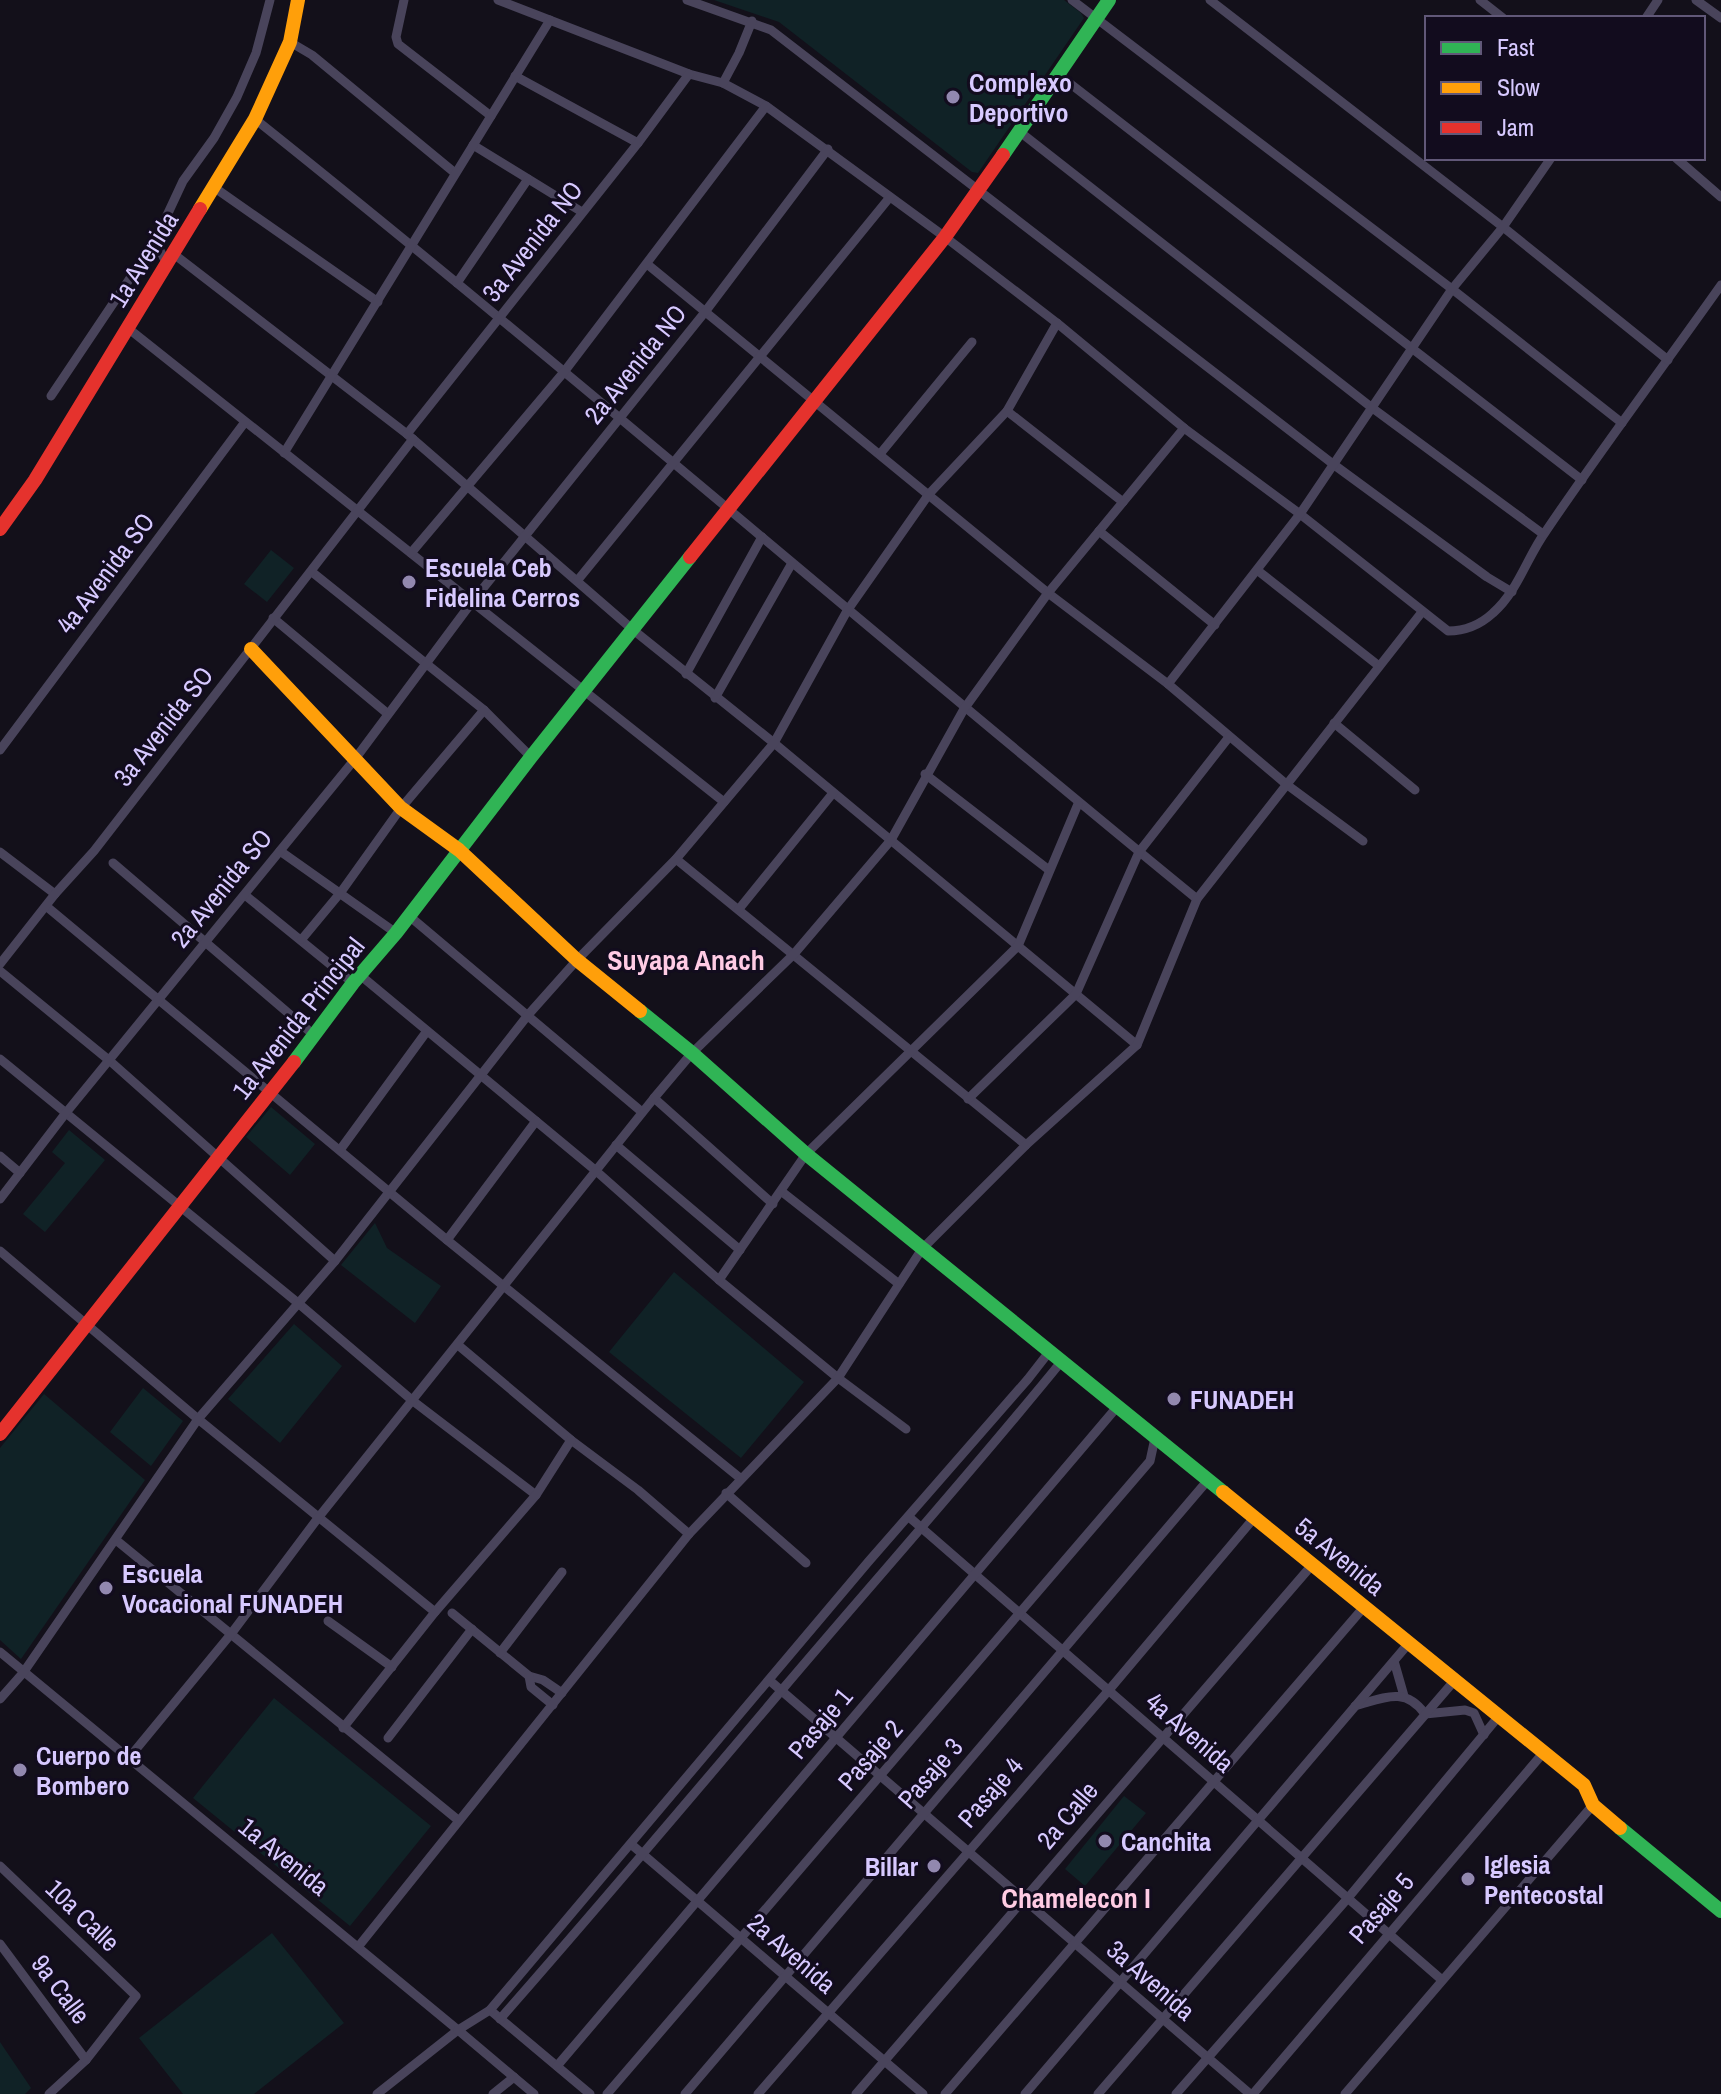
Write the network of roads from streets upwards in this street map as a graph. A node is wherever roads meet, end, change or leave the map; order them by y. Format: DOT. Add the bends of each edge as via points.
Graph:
graph roads {
  1 [pos="270,0"];
  2 [pos="298,0"];
  3 [pos="404,0"];
  4 [pos="498,0"];
  5 [pos="687,0"];
  6 [pos="1072,0"];
  7 [pos="1109,0"];
  8 [pos="1210,0"];
  9 [pos="1480,0"];
  10 [pos="1696,0"];
  11 [pos="1500,16"];
  12 [pos="1096,18"];
  13 [pos="1721,18"];
  14 [pos="550,20"];
  15 [pos="752,21"];
  16 [pos="290,42"];
  17 [pos="689,74"];
  18 [pos="1059,75"];
  19 [pos="515,76"];
  20 [pos="723,83"];
  21 [pos="766,106"];
  22 [pos="491,116"];
  23 [pos="255,119"];
  24 [pos="1020,132"];
  25 [pos="638,143"];
  26 [pos="473,145"];
  27 [pos="828,149"];
  28 [pos="1550,160"];
  29 [pos="1678,160"];
  30 [pos="455,173"];
  31 [pos="528,179"];
  32 [pos="215,188"];
  33 [pos="979,189"];
  34 [pos="890,197"];
  35 [pos="1721,197"];
  36 [pos="582,212"];
  37 [pos="1503,227"];
  38 [pos="945,237"];
  39 [pos="155,241"];
  40 [pos="413,245"];
  41 [pos="172,260"];
  42 [pos="647,264"];
  43 [pos="457,283"];
  44 [pos="1721,285"];
  45 [pos="1452,289"];
  46 [pos="378,302"];
  47 [pos="705,312"];
  48 [pos="499,318"];
  49 [pos="1057,323"];
  50 [pos="129,329"];
  51 [pos="972,342"];
  52 [pos="1413,347"];
  53 [pos="760,357"];
  54 [pos="1668,360"];
  55 [pos="564,372"];
  56 [pos="333,374"];
  57 [pos="51,396"];
  58 [pos="815,403"];
  59 [pos="1371,407"];
  60 [pos="1007,411"];
  61 [pos="619,418"];
  62 [pos="245,422"];
  63 [pos="1622,423"];
  64 [pos="1184,428"];
  65 [pos="410,436"];
  66 [pos="284,453"];
  67 [pos="880,454"];
  68 [pos="672,463"];
  69 [pos="1333,464"];
  70 [pos="1582,480"];
  71 [pos="467,487"];
  72 [pos="929,494"];
  73 [pos="1123,502"];
  74 [pos="728,509"];
  75 [pos="358,511"];
  76 [pos="1300,514"];
  77 [pos="0,529"];
  78 [pos="1099,531"];
  79 [pos="1543,534"];
  80 [pos="525,536"];
  81 [pos="762,537"];
  82 [pos="411,553"];
  83 [pos="792,563"];
  84 [pos="1257,570"];
  85 [pos="312,572"];
  86 [pos="577,581"];
  87 [pos="1512,592"];
  88 [pos="1048,593"];
  89 [pos="472,602"];
  90 [pos="847,611"];
  91 [pos="1422,612"];
  92 [pos="273,618"];
  93 [pos="1215,625"];
  94 [pos="632,629"];
  95 [pos="251,649"];
  96 [pos="427,666"];
  97 [pos="1379,666"];
  98 [pos="686,674"];
  99 [pos="1168,684"];
  100 [pos="584,690"];
  101 [pos="715,698"];
  102 [pos="964,709"];
  103 [pos="484,710"];
  104 [pos="388,714"];
  105 [pos="1334,723"];
  106 [pos="1229,737"];
  107 [pos="774,743"];
  108 [pos="0,750"];
  109 [pos="531,757"];
  110 [pos="355,759"];
  111 [pos="925,774"];
  112 [pos="1286,784"];
  113 [pos="1415,790"];
  114 [pos="833,793"];
  115 [pos="724,802"];
  116 [pos="1078,804"];
  117 [pos="401,808"];
  118 [pos="891,840"];
  119 [pos="1363,841"];
  120 [pos="459,850"];
  121 [pos="280,851"];
  122 [pos="0,852"];
  123 [pos="1139,852"];
  124 [pos="676,859"];
  125 [pos="113,863"];
  126 [pos="1049,870"];
  127 [pos="341,892"];
  128 [pos="55,894"];
  129 [pos="245,895"];
  130 [pos="1197,899"];
  131 [pos="46,906"];
  132 [pos="739,909"];
  133 [pos="408,915"];
  134 [pos="396,933"];
  135 [pos="302,939"];
  136 [pos="205,943"];
  137 [pos="1018,946"];
  138 [pos="794,954"];
  139 [pos="577,960"];
  140 [pos="0,964"];
  141 [pos="0,971"];
  142 [pos="356,979"];
  143 [pos="1076,994"];
  144 [pos="158,1001"];
  145 [pos="528,1015"];
  146 [pos="427,1031"];
  147 [pos="315,1036"];
  148 [pos="1137,1045"];
  149 [pos="909,1051"];
  150 [pos="692,1053"];
  151 [pos="0,1059"];
  152 [pos="110,1061"];
  153 [pos="480,1074"];
  154 [pos="271,1093"];
  155 [pos="654,1098"];
  156 [pos="968,1099"];
  157 [pos="642,1112"];
  158 [pos="65,1114"];
  159 [pos="536,1121"];
  160 [pos="616,1145"];
  161 [pos="1026,1145"];
  162 [pos="340,1150"];
  163 [pos="806,1154"];
  164 [pos="0,1156"];
  165 [pos="219,1159"];
  166 [pos="595,1170"];
  167 [pos="20,1173"];
  168 [pos="781,1191"];
  169 [pos="390,1193"];
  170 [pos="0,1199"];
  171 [pos="773,1204"];
  172 [pos="180,1208"];
  173 [pos="447,1240"];
  174 [pos="922,1249"];
  175 [pos="740,1250"];
  176 [pos="0,1251"];
  177 [pos="335,1261"];
  178 [pos="719,1280"];
  179 [pos="899,1284"];
  180 [pos="506,1286"];
  181 [pos="298,1303"];
  182 [pos="87,1325"];
  183 [pos="458,1345"];
  184 [pos="1049,1352"];
  185 [pos="1061,1362"];
  186 [pos="838,1378"];
  187 [pos="413,1401"];
  188 [pos="1117,1407"];
  189 [pos="198,1419"];
  190 [pos="906,1429"];
  191 [pos="0,1434"];
  192 [pos="1155,1438"];
  193 [pos="571,1440"];
  194 [pos="740,1478"];
  195 [pos="1208,1480"];
  196 [pos="726,1493"];
  197 [pos="536,1495"];
  198 [pos="909,1517"];
  199 [pos="318,1518"];
  200 [pos="1254,1518"];
  201 [pos="922,1527"];
  202 [pos="689,1534"];
  203 [pos="116,1540"];
  204 [pos="806,1563"];
  205 [pos="1312,1565"];
  206 [pos="562,1572"];
  207 [pos="975,1574"];
  208 [pos="1364,1607"];
  209 [pos="435,1612"];
  210 [pos="1020,1612"];
  211 [pos="452,1613"];
  212 [pos="328,1621"];
  213 [pos="472,1629"];
  214 [pos="231,1634"];
  215 [pos="1409,1643"];
  216 [pos="1064,1651"];
  217 [pos="0,1652"];
  218 [pos="500,1653"];
  219 [pos="1394,1661"];
  220 [pos="392,1667"];
  221 [pos="23,1673"];
  222 [pos="529,1676"];
  223 [pos="769,1680"];
  224 [pos="1455,1680"];
  225 [pos="1109,1690"];
  226 [pos="781,1691"];
  227 [pos="562,1693"];
  228 [pos="1404,1696"];
  229 [pos="0,1699"];
  230 [pos="553,1705"];
  231 [pos="1355,1706"];
  232 [pos="1425,1714"];
  233 [pos="1499,1716"];
  234 [pos="343,1728"];
  235 [pos="1484,1735"];
  236 [pos="1162,1737"];
  237 [pos="388,1738"];
  238 [pos="836,1738"];
  239 [pos="1544,1752"];
  240 [pos="128,1759"];
  241 [pos="881,1776"];
  242 [pos="1213,1781"];
  243 [pos="1593,1805"];
  244 [pos="924,1814"];
  245 [pos="1257,1819"];
  246 [pos="458,1820"];
  247 [pos="632,1845"];
  248 [pos="967,1851"];
  249 [pos="644,1855"];
  250 [pos="1300,1857"];
  251 [pos="0,1866"];
  252 [pos="1348,1898"];
  253 [pos="1024,1900"];
  254 [pos="697,1901"];
  255 [pos="1721,1911"];
  256 [pos="1388,1934"];
  257 [pos="740,1937"];
  258 [pos="1075,1943"];
  259 [pos="0,1944"];
  260 [pos="358,1947"];
  261 [pos="785,1976"];
  262 [pos="1442,1980"];
  263 [pos="1119,1981"];
  264 [pos="490,2010"];
  265 [pos="829,2013"];
  266 [pos="500,2019"];
  267 [pos="1163,2020"];
  268 [pos="458,2030"];
  269 [pos="1207,2057"];
  270 [pos="86,2060"];
  271 [pos="885,2061"];
  272 [pos="557,2066"];
  273 [pos="514,2077"];
  274 [pos="49,2094"];
  275 [pos="377,2094"];
  276 [pos="493,2094"];
  277 [pos="534,2094"];
  278 [pos="590,2094"];
  279 [pos="607,2094"];
  280 [pos="685,2094"];
  281 [pos="758,2094"];
  282 [pos="856,2094"];
  283 [pos="923,2094"];
  284 [pos="945,2094"];
  285 [pos="1025,2094"];
  286 [pos="1098,2094"];
  287 [pos="1176,2094"];
  288 [pos="1251,2094"];
  289 [pos="1345,2094"];
  1 -- 39 [label="street" via="237,97 183,181"];
  2 -- 16 [label="street, 1a Avenida"];
  3 -- 22 [label="street" via="398,44"];
  4 -- 14 [label="street"];
  5 -- 15 [label="street"];
  6 -- 12 [label="street"];
  7 -- 12 [label="street, 1a Avenida Principal"];
  8 -- 37 [label="street"];
  9 -- 11 [label="street"];
  10 -- 13 [label="street"];
  12 -- 18 [label="street, 1a Avenida Principal"];
  12 -- 45 [label="street"];
  14 -- 17 [label="street"];
  14 -- 19 [label="street"];
  15 -- 20 [label="street"];
  15 -- 33 [label="street" via="771,30"];
  16 -- 23 [label="street, 1a Avenida"];
  16 -- 30 [label="street"];
  17 -- 20 [label="street"];
  17 -- 25 [label="street, 3a Avenida NO"];
  18 -- 24 [label="street, 1a Avenida Principal"];
  18 -- 52 [label="street"];
  19 -- 22 [label="street"];
  19 -- 25 [label="street"];
  20 -- 21 [label="street"];
  21 -- 27 [label="street"];
  21 -- 42 [label="street"];
  22 -- 26 [label="street"];
  23 -- 32 [label="street, 1a Avenida"];
  23 -- 40 [label="street"];
  24 -- 33 [label="street, 1a Avenida Principal"];
  24 -- 59 [label="street"];
  25 -- 36 [label="street, 3a Avenida NO"];
  26 -- 30 [label="street"];
  26 -- 31 [label="street"];
  27 -- 34 [label="street"];
  27 -- 47 [label="street, 2a Avenida NO"];
  28 -- 37 [label="street"];
  29 -- 35 [label="street"];
  30 -- 40 [label="street"];
  31 -- 36 [label="street"];
  31 -- 43 [label="street"];
  32 -- 41 [label="street, 1a Avenida"];
  32 -- 46 [label="street"];
  33 -- 38 [label="street, 1a Avenida Principal"];
  33 -- 69 [label="street"];
  34 -- 38 [label="street"];
  34 -- 53 [label="street"];
  36 -- 48 [label="street, 3a Avenida NO"];
  37 -- 45 [label="street"];
  37 -- 54 [label="street"];
  38 -- 49 [label="street"];
  38 -- 58 [label="street, 1a Avenida Principal"];
  39 -- 41 [label="street"];
  39 -- 57 [label="street"];
  40 -- 43 [label="street"];
  40 -- 46 [label="street"];
  41 -- 50 [label="street, 1a Avenida"];
  41 -- 56 [label="street"];
  42 -- 47 [label="street"];
  42 -- 55 [label="street"];
  43 -- 48 [label="street"];
  44 -- 54 [label="street"];
  45 -- 52 [label="street"];
  45 -- 63 [label="street"];
  46 -- 56 [label="street"];
  47 -- 53 [label="street"];
  47 -- 61 [label="street, 2a Avenida NO"];
  48 -- 55 [label="street"];
  48 -- 65 [label="street, 3a Avenida NO"];
  49 -- 60 [label="street"];
  49 -- 64 [label="street"];
  50 -- 62 [label="street"];
  50 -- 77 [label="street, 1a Avenida"];
  51 -- 67 [label="street"];
  52 -- 59 [label="street"];
  52 -- 70 [label="street"];
  53 -- 58 [label="street"];
  53 -- 68 [label="street"];
  54 -- 63 [label="street"];
  55 -- 61 [label="street"];
  55 -- 71 [label="street"];
  56 -- 65 [label="street"];
  56 -- 66 [label="street"];
  58 -- 67 [label="street"];
  58 -- 74 [label="street, 1a Avenida Principal"];
  59 -- 69 [label="street"];
  59 -- 79 [label="street"];
  60 -- 72 [label="street"];
  60 -- 73 [label="street"];
  61 -- 68 [label="street"];
  61 -- 80 [label="street, 2a Avenida NO"];
  62 -- 66 [label="street"];
  62 -- 108 [label="street, 4a Avenida SO"];
  63 -- 70 [label="street"];
  64 -- 73 [label="street"];
  64 -- 76 [label="street"];
  65 -- 71 [label="street"];
  65 -- 75 [label="street, 3a Avenida NO"];
  66 -- 75 [label="street"];
  67 -- 72 [label="street"];
  68 -- 74 [label="street"];
  68 -- 86 [label="street"];
  69 -- 76 [label="street"];
  69 -- 87 [label="street"];
  70 -- 79 [label="street"];
  71 -- 80 [label="street"];
  71 -- 82 [label="street"];
  72 -- 88 [label="street"];
  72 -- 90 [label="street"];
  73 -- 78 [label="street"];
  74 -- 81 [label="street"];
  74 -- 94 [label="street, 1a Avenida Principal"];
  75 -- 82 [label="street"];
  75 -- 85 [label="street, 3a Avenida SO"];
  76 -- 84 [label="street"];
  76 -- 91 [label="street"];
  78 -- 88 [label="street"];
  78 -- 93 [label="street"];
  79 -- 87 [label="street"];
  80 -- 86 [label="street"];
  80 -- 89 [label="street, 2a Avenida NO"];
  81 -- 83 [label="street"];
  81 -- 98 [label="street"];
  82 -- 89 [label="street"];
  83 -- 90 [label="street"];
  83 -- 101 [label="street"];
  84 -- 93 [label="street"];
  84 -- 97 [label="street"];
  85 -- 92 [label="street, 3a Avenida SO"];
  85 -- 96 [label="street"];
  86 -- 94 [label="street"];
  87 -- 91 [label="street" via="1493,613 1460,631 1448,631"];
  88 -- 99 [label="street"];
  88 -- 102 [label="street"];
  89 -- 96 [label="street, 2a Avenida SO"];
  89 -- 100 [label="street"];
  90 -- 102 [label="street"];
  90 -- 107 [label="street"];
  91 -- 97 [label="street"];
  92 -- 95 [label="street, 3a Avenida SO"];
  92 -- 104 [label="street"];
  93 -- 99 [label="street"];
  94 -- 98 [label="street"];
  94 -- 100 [label="street, 1a Avenida Principal"];
  95 -- 110 [label="street, 5a Avenida"];
  95 -- 128 [label="street, 3a Avenida SO"];
  96 -- 103 [label="street"];
  96 -- 104 [label="street, 2a Avenida SO"];
  97 -- 105 [label="street"];
  98 -- 101 [label="street"];
  99 -- 106 [label="street"];
  100 -- 109 [label="street, 1a Avenida Principal"];
  100 -- 115 [label="street"];
  101 -- 107 [label="street"];
  102 -- 111 [label="street"];
  102 -- 116 [label="street"];
  103 -- 109 [label="street"];
  103 -- 117 [label="street"];
  104 -- 110 [label="street, 2a Avenida SO"];
  105 -- 112 [label="street"];
  105 -- 113 [label="street"];
  106 -- 112 [label="street"];
  106 -- 123 [label="street"];
  107 -- 114 [label="street"];
  107 -- 115 [label="street"];
  109 -- 120 [label="street, 1a Avenida Principal"];
  110 -- 117 [label="street, 5a Avenida"];
  110 -- 121 [label="street, 2a Avenida SO"];
  111 -- 118 [label="street"];
  111 -- 126 [label="street"];
  112 -- 119 [label="street"];
  112 -- 130 [label="street"];
  114 -- 118 [label="street"];
  114 -- 132 [label="street"];
  115 -- 124 [label="street"];
  116 -- 123 [label="street"];
  116 -- 126 [label="street"];
  117 -- 120 [label="street, 5a Avenida"];
  117 -- 127 [label="street"];
  118 -- 137 [label="street"];
  118 -- 138 [label="street"];
  120 -- 133 [label="street, 1a Avenida Principal"];
  120 -- 139 [label="street, 5a Avenida"];
  121 -- 127 [label="street"];
  121 -- 129 [label="street, 2a Avenida SO"];
  122 -- 128 [label="street"];
  123 -- 130 [label="street"];
  123 -- 143 [label="street"];
  124 -- 132 [label="street"];
  124 -- 139 [label="street"];
  125 -- 136 [label="street"];
  126 -- 137 [label="street"];
  127 -- 134 [label="street"];
  127 -- 135 [label="street"];
  128 -- 131 [label="street, 3a Avenida SO"];
  129 -- 135 [label="street"];
  129 -- 136 [label="street, 2a Avenida SO"];
  130 -- 148 [label="street"];
  131 -- 140 [label="street, 3a Avenida SO"];
  131 -- 144 [label="street"];
  132 -- 138 [label="street"];
  133 -- 134 [label="street, 1a Avenida Principal"];
  133 -- 145 [label="street"];
  134 -- 142 [label="street, 1a Avenida Principal"];
  135 -- 142 [label="street"];
  136 -- 144 [label="street, 2a Avenida SO"];
  136 -- 147 [label="street"];
  137 -- 143 [label="street"];
  137 -- 149 [label="street"];
  138 -- 149 [label="street"];
  138 -- 150 [label="street"];
  139 -- 145 [label="street"];
  139 -- 150 [label="street, 5a Avenida"];
  141 -- 152 [label="street"];
  142 -- 146 [label="street"];
  142 -- 147 [label="street, 1a Avenida Principal"];
  143 -- 148 [label="street"];
  143 -- 156 [label="street"];
  144 -- 152 [label="street, 2a Avenida SO"];
  144 -- 154 [label="street"];
  145 -- 153 [label="street"];
  145 -- 157 [label="street"];
  146 -- 153 [label="street"];
  146 -- 162 [label="street"];
  147 -- 154 [label="street, 1a Avenida Principal"];
  148 -- 161 [label="street"];
  149 -- 156 [label="street"];
  149 -- 163 [label="street"];
  150 -- 155 [label="street"];
  150 -- 163 [label="street, 5a Avenida"];
  151 -- 158 [label="street"];
  152 -- 158 [label="street, 2a Avenida SO"];
  152 -- 165 [label="street"];
  153 -- 159 [label="street"];
  153 -- 169 [label="street"];
  154 -- 162 [label="street"];
  154 -- 165 [label="street, 1a Avenida Principal"];
  155 -- 157 [label="street"];
  155 -- 171 [label="street"];
  156 -- 161 [label="street"];
  157 -- 160 [label="street"];
  158 -- 167 [label="street, 2a Avenida SO"];
  158 -- 172 [label="street"];
  159 -- 166 [label="street"];
  159 -- 173 [label="street"];
  160 -- 166 [label="street"];
  160 -- 175 [label="street"];
  161 -- 174 [label="street"];
  162 -- 169 [label="street"];
  163 -- 168 [label="street"];
  163 -- 174 [label="street, 5a Avenida"];
  164 -- 167 [label="street"];
  165 -- 172 [label="street, 1a Avenida Principal"];
  165 -- 177 [label="street"];
  166 -- 178 [label="street"];
  166 -- 180 [label="street"];
  167 -- 170 [label="street, 2a Avenida SO"];
  168 -- 171 [label="street"];
  168 -- 179 [label="street"];
  169 -- 173 [label="street"];
  169 -- 177 [label="street"];
  171 -- 175 [label="street"];
  172 -- 181 [label="street"];
  172 -- 182 [label="street, 1a Avenida Principal"];
  173 -- 180 [label="street"];
  174 -- 179 [label="street"];
  174 -- 184 [label="street, 5a Avenida"];
  175 -- 178 [label="street"];
  176 -- 182 [label="street"];
  177 -- 181 [label="street"];
  178 -- 186 [label="street"];
  179 -- 186 [label="street"];
  180 -- 183 [label="street"];
  180 -- 194 [label="street"];
  181 -- 187 [label="street"];
  181 -- 189 [label="street"];
  182 -- 189 [label="street"];
  182 -- 191 [label="street, 1a Avenida Principal"];
  183 -- 187 [label="street"];
  183 -- 193 [label="street"];
  184 -- 185 [label="street, 5a Avenida"];
  184 -- 198 [label="street"];
  185 -- 188 [label="street, 5a Avenida"];
  185 -- 201 [label="street"];
  186 -- 190 [label="street"];
  186 -- 194 [label="street"];
  187 -- 197 [label="street"];
  187 -- 199 [label="street"];
  188 -- 192 [label="street, 5a Avenida"];
  188 -- 207 [label="street, Pasaje 1"];
  189 -- 199 [label="street"];
  189 -- 203 [label="street"];
  192 -- 195 [label="street, 5a Avenida"];
  192 -- 210 [label="street, Pasaje 2" via="1150,1461"];
  193 -- 197 [label="street"];
  193 -- 202 [label="street"];
  194 -- 196 [label="street"];
  195 -- 200 [label="street, 5a Avenida"];
  195 -- 216 [label="street, Pasaje 3"];
  196 -- 202 [label="street"];
  196 -- 204 [label="street"];
  197 -- 209 [label="street"];
  198 -- 201 [label="street, 4a Avenida"];
  198 -- 223 [label="street"];
  199 -- 209 [label="street"];
  199 -- 214 [label="street"];
  200 -- 205 [label="street, 5a Avenida"];
  200 -- 225 [label="street, Pasaje 4"];
  201 -- 207 [label="street, 4a Avenida"];
  201 -- 226 [label="street"];
  202 -- 227 [label="street"];
  203 -- 214 [label="street"];
  203 -- 221 [label="street"];
  205 -- 208 [label="street, 5a Avenida"];
  205 -- 236 [label="street, 2a Calle"];
  206 -- 218 [label="street"];
  207 -- 210 [label="street, 4a Avenida"];
  207 -- 238 [label="street, Pasaje 1"];
  208 -- 215 [label="street, 5a Avenida"];
  208 -- 242 [label="street"];
  209 -- 220 [label="street"];
  210 -- 216 [label="street, 4a Avenida"];
  210 -- 241 [label="street, Pasaje 2"];
  211 -- 213 [label="street"];
  212 -- 220 [label="street"];
  213 -- 218 [label="street"];
  213 -- 237 [label="street"];
  214 -- 234 [label="street"];
  214 -- 240 [label="street"];
  215 -- 219 [label="street"];
  215 -- 224 [label="street, 5a Avenida"];
  216 -- 225 [label="street, 4a Avenida"];
  216 -- 244 [label="street, Pasaje 3"];
  217 -- 221 [label="street, 1a Avenida"];
  218 -- 222 [label="street"];
  219 -- 228 [label="street"];
  219 -- 231 [label="street"];
  220 -- 234 [label="street"];
  221 -- 229 [label="street"];
  221 -- 240 [label="street, 1a Avenida"];
  222 -- 227 [label="street"];
  222 -- 230 [label="street" via="531,1687"];
  223 -- 226 [label="street, 3a Avenida"];
  223 -- 247 [label="street"];
  224 -- 232 [label="street"];
  224 -- 233 [label="street, 5a Avenida"];
  225 -- 236 [label="street, 4a Avenida"];
  225 -- 248 [label="street, Pasaje 4"];
  226 -- 238 [label="street, 3a Avenida"];
  226 -- 249 [label="street"];
  227 -- 230 [label="street"];
  228 -- 231 [label="street"];
  228 -- 232 [label="street" via="1417,1701"];
  230 -- 246 [label="street"];
  231 -- 245 [label="street"];
  232 -- 235 [label="street" via="1474,1713"];
  232 -- 250 [label="street"];
  233 -- 235 [label="street"];
  233 -- 239 [label="street, 5a Avenida"];
  234 -- 246 [label="street"];
  235 -- 252 [label="street"];
  236 -- 242 [label="street, 4a Avenida"];
  236 -- 253 [label="street, 2a Calle"];
  238 -- 241 [label="street, 3a Avenida"];
  238 -- 254 [label="street, Pasaje 1"];
  239 -- 243 [label="street, 5a Avenida" via="1584,1785"];
  239 -- 256 [label="street, Pasaje 5"];
  240 -- 260 [label="street, 1a Avenida"];
  241 -- 244 [label="street, 3a Avenida"];
  241 -- 257 [label="street, Pasaje 2"];
  242 -- 245 [label="street, 4a Avenida"];
  242 -- 258 [label="street"];
  243 -- 255 [label="street, 5a Avenida"];
  243 -- 262 [label="street"];
  244 -- 248 [label="street, 3a Avenida"];
  244 -- 261 [label="street, Pasaje 3"];
  245 -- 250 [label="street, 4a Avenida"];
  245 -- 263 [label="street"];
  246 -- 260 [label="street"];
  247 -- 249 [label="street, 2a Avenida"];
  247 -- 264 [label="street"];
  248 -- 253 [label="street, 3a Avenida"];
  248 -- 265 [label="street, Pasaje 4"];
  249 -- 254 [label="street, 2a Avenida"];
  249 -- 266 [label="street"];
  250 -- 252 [label="street, 4a Avenida"];
  250 -- 267 [label="street"];
  251 -- 270 [label="street, 10a Calle" via="136,1996"];
  252 -- 256 [label="street, 4a Avenida"];
  252 -- 269 [label="street"];
  253 -- 258 [label="street, 3a Avenida"];
  253 -- 271 [label="street, 2a Calle"];
  254 -- 257 [label="street, 2a Avenida"];
  254 -- 272 [label="street, Pasaje 1"];
  256 -- 262 [label="street, 4a Avenida"];
  256 -- 288 [label="street, Pasaje 5"];
  257 -- 261 [label="street, 2a Avenida"];
  257 -- 279 [label="street, Pasaje 2"];
  258 -- 263 [label="street, 3a Avenida"];
  258 -- 284 [label="street"];
  259 -- 270 [label="street, 9a Calle"];
  260 -- 268 [label="street, 1a Avenida"];
  261 -- 265 [label="street, 2a Avenida"];
  261 -- 280 [label="street, Pasaje 3"];
  262 -- 289 [label="street"];
  263 -- 267 [label="street, 3a Avenida"];
  263 -- 285 [label="street"];
  264 -- 266 [label="street"];
  264 -- 268 [label="street"];
  265 -- 271 [label="street, 2a Avenida"];
  265 -- 281 [label="street, Pasaje 4"];
  266 -- 272 [label="street"];
  267 -- 269 [label="street, 3a Avenida"];
  267 -- 286 [label="street"];
  268 -- 273 [label="street"];
  268 -- 275 [label="street"];
  269 -- 287 [label="street"];
  269 -- 288 [label="street, 3a Avenida"];
  270 -- 274 [label="street"];
  271 -- 282 [label="street, 2a Calle"];
  271 -- 283 [label="street, 2a Avenida"];
  272 -- 278 [label="street"];
  273 -- 276 [label="street"];
  273 -- 277 [label="street"];
}
